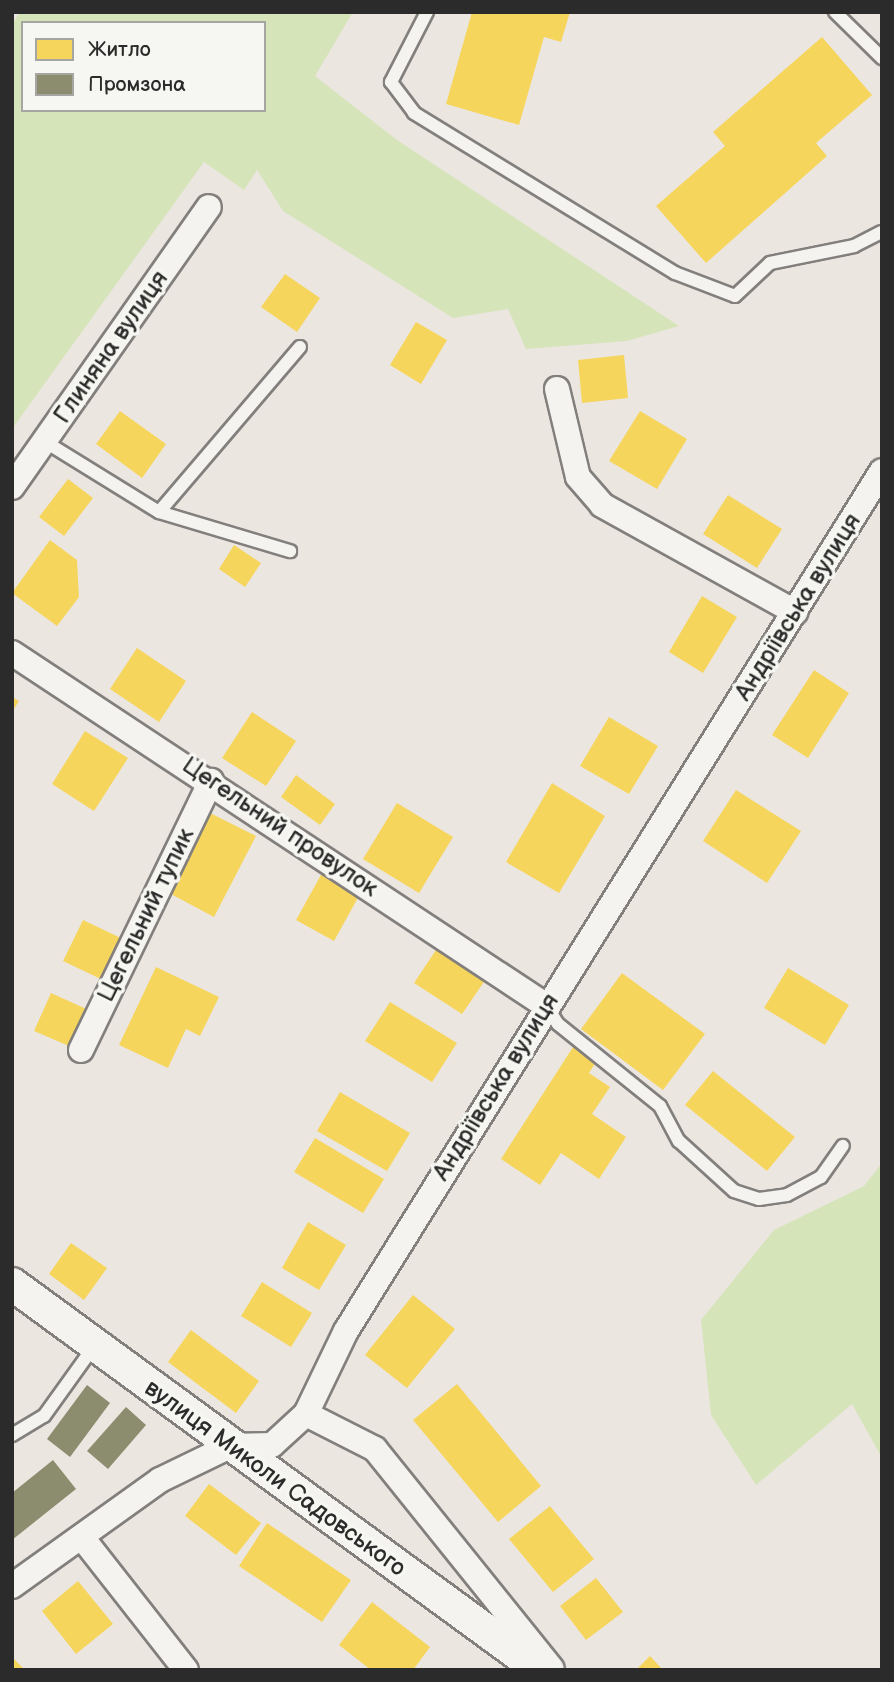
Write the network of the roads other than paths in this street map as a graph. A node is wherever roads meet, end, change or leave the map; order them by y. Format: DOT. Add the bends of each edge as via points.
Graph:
graph roads {
  1 [pos="427,12"];
  2 [pos="835,12"];
  3 [pos="882,58"];
  4 [pos="209,207"];
  5 [pos="882,232"];
  6 [pos="300,347"];
  7 [pos="556,389"];
  8 [pos="44,441"];
  9 [pos="882,471"];
  10 [pos="12,487"];
  11 [pos="159,512"];
  12 [pos="290,551"];
  13 [pos="795,612"];
  14 [pos="12,653"];
  15 [pos="211,781"];
  16 [pos="545,1005"];
  17 [pos="81,1050"];
  18 [pos="843,1146"];
  19 [pos="12,1284"];
  20 [pos="95,1345"];
  21 [pos="306,1414"];
  22 [pos="12,1435"];
  23 [pos="230,1446"];
  24 [pos="84,1540"];
  25 [pos="12,1586"];
  26 [pos="186,1670"];
  27 [pos="540,1670"];
  28 [pos="552,1670"];
  1 -- 5 [label="lane" via="391,82 414,113 675,273 735,296 770,263 854,246"];
  2 -- 3 [label="lane"];
  4 -- 8 [label="street, Глиняна вулиця"];
  6 -- 11 [label="lane"];
  7 -- 13 [label="street" via="578,477 603,505"];
  8 -- 10 [label="street, Глиняна вулиця"];
  8 -- 11 [label="lane"];
  9 -- 13 [label="street, Андріївська вулиця"];
  11 -- 12 [label="lane"];
  13 -- 16 [label="street, Андріївська вулиця"];
  14 -- 15 [label="street, Цегельний провулок"];
  15 -- 16 [label="street, Цегельний провулок"];
  15 -- 17 [label="street, Цегельний тупик"];
  16 -- 18 [label="lane" via="558,1024 660,1106 679,1141 734,1191 759,1199 786,1195 821,1177"];
  16 -- 21 [label="street, Андріївська вулиця" via="346,1331"];
  19 -- 20 [label="street, вулиця Миколи Садовського"];
  20 -- 22 [label="lane" via="44,1416"];
  20 -- 23 [label="street, вулиця Миколи Садовського"];
  21 -- 23 [label="street, Андріївська вулиця" via="272,1445"];
  21 -- 28 [label="street" via="375,1449"];
  23 -- 24 [label="street, Андріївська вулиця" via="160,1480"];
  23 -- 27 [label="street, вулиця Миколи Садовського"];
  24 -- 25 [label="street, Андріївська вулиця"];
  24 -- 26 [label="street"];
}
